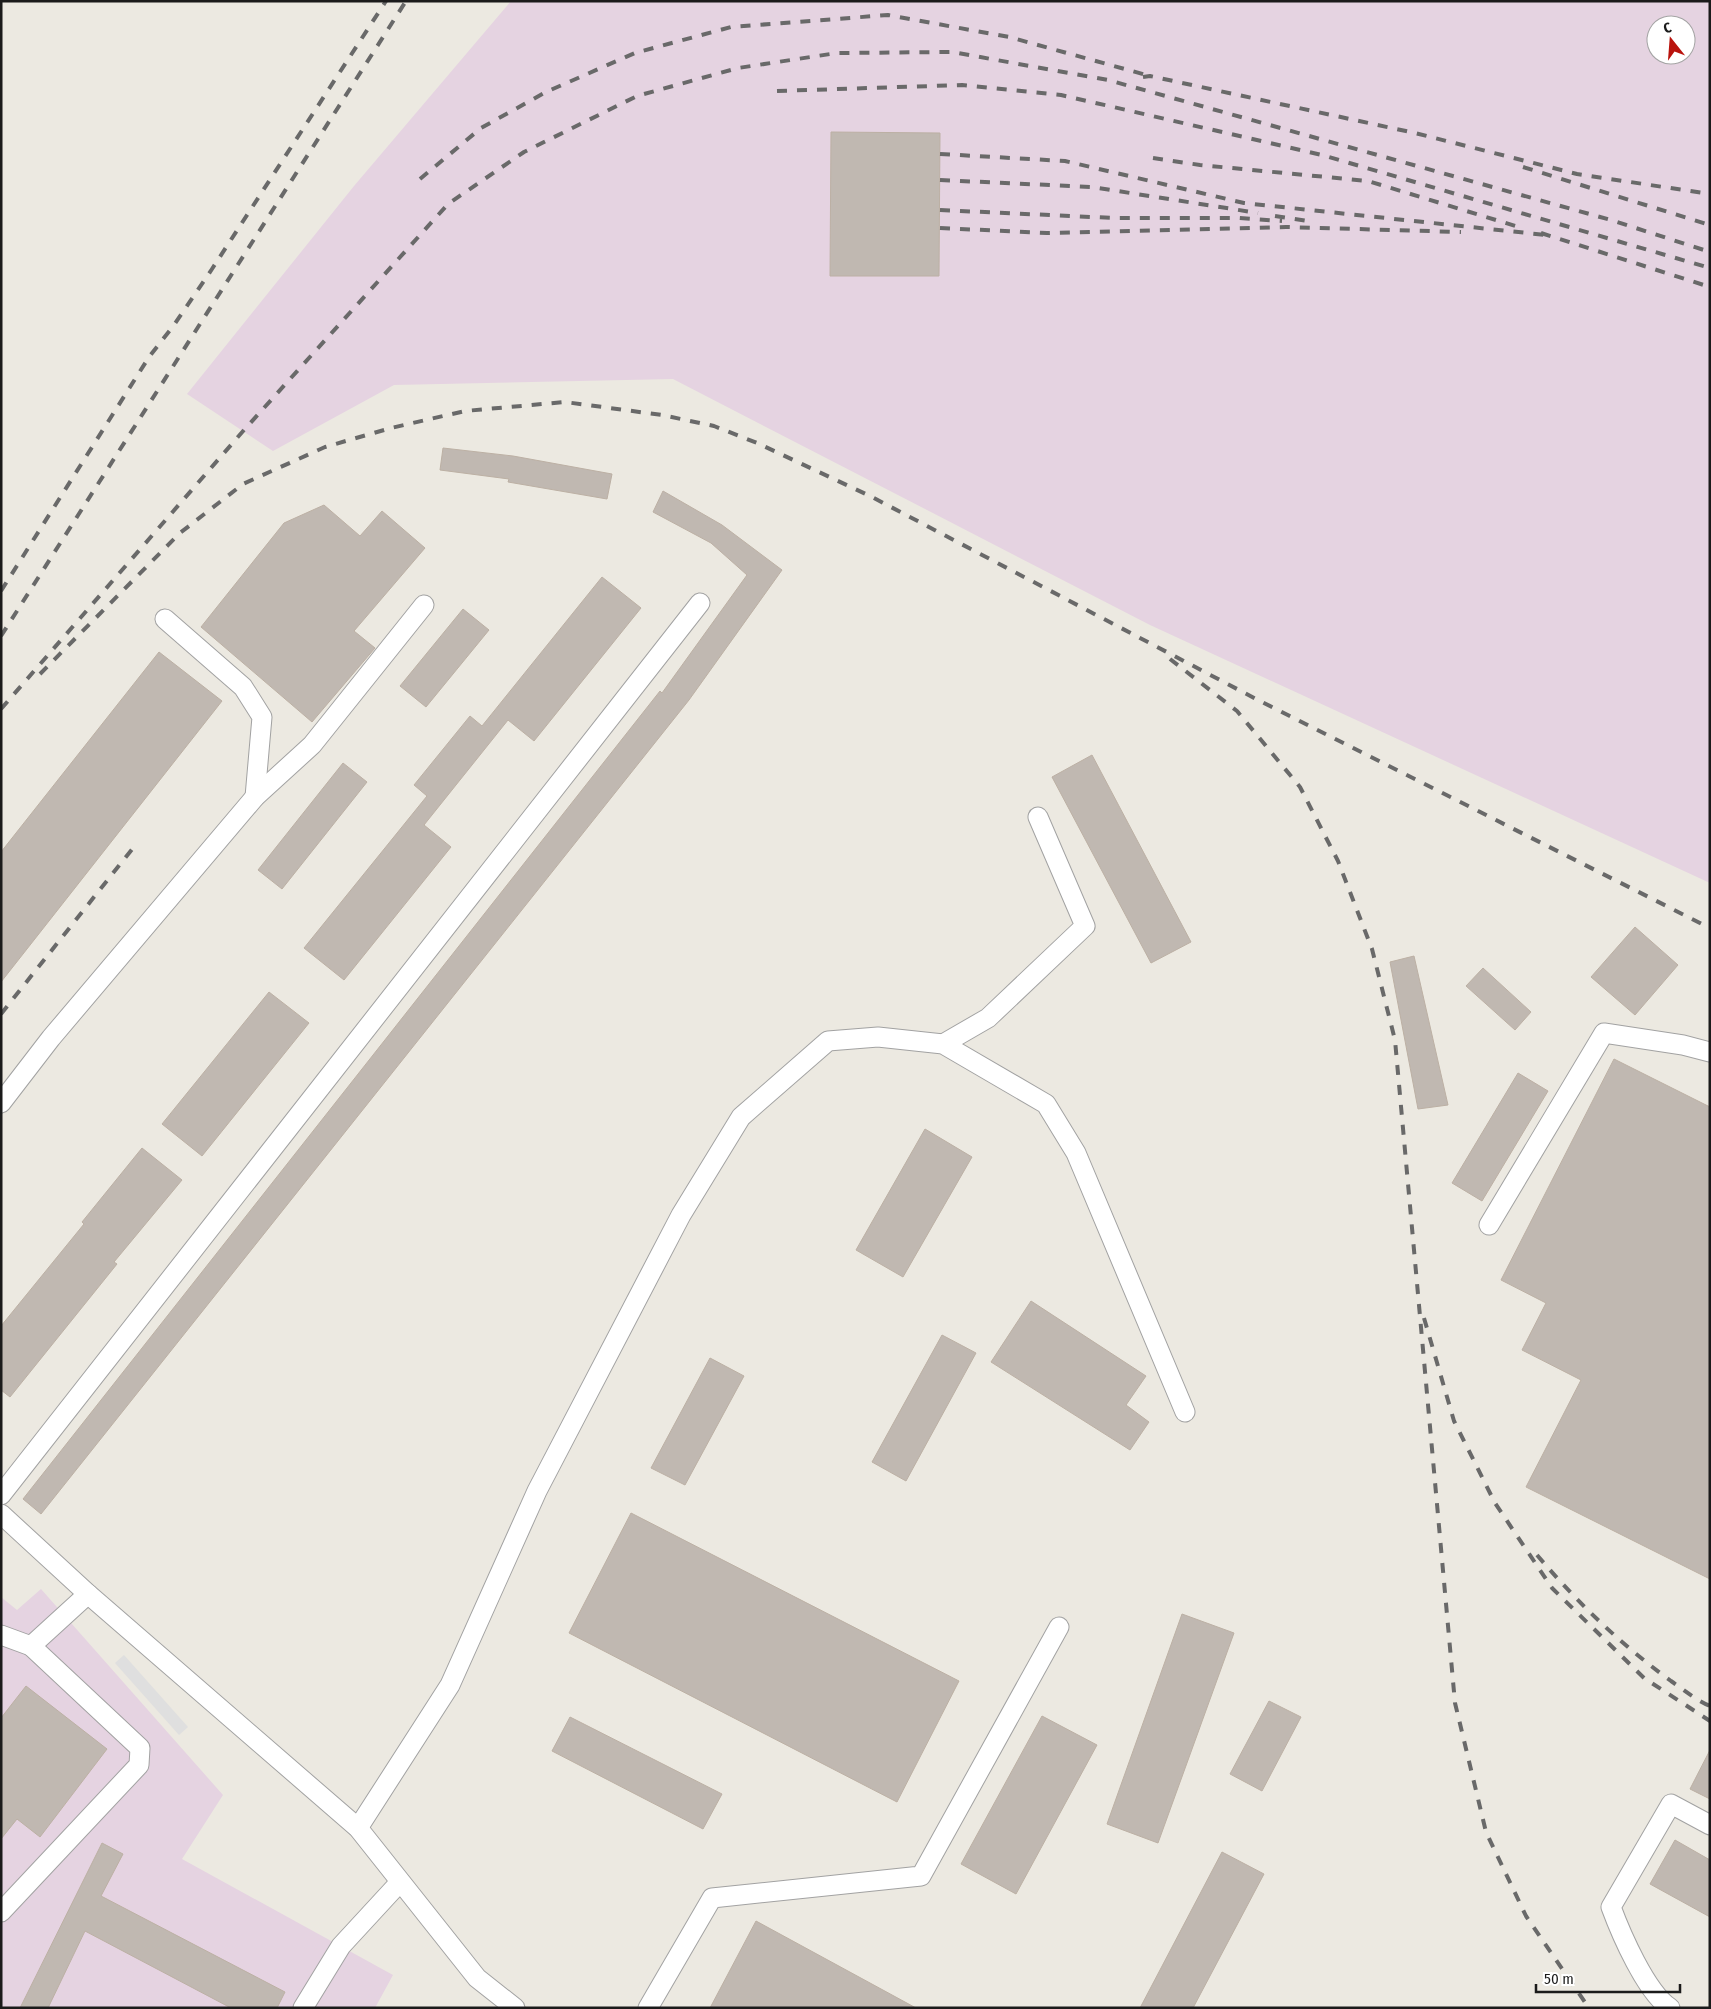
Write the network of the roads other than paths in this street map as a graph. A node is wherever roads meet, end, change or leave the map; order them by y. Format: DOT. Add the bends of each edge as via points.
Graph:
graph roads {
  1 [pos="700,603"];
  2 [pos="424,605"];
  3 [pos="165,618"];
  4 [pos="255,797"];
  5 [pos="1038,817"];
  6 [pos="943,1044"];
  7 [pos="1710,1052"];
  8 [pos="1,1104"];
  9 [pos="1489,1224"];
  10 [pos="1185,1412"];
  11 [pos="1,1495"];
  12 [pos="1,1514"];
  13 [pos="88,1594"];
  14 [pos="1059,1627"];
  15 [pos="1,1635"];
  16 [pos="31,1646"];
  17 [pos="1710,1825"];
  18 [pos="358,1828"];
  19 [pos="400,1882"];
  20 [pos="1,1912"];
  21 [pos="303,2008"];
  22 [pos="515,2008"];
  23 [pos="648,2008"];
  24 [pos="1670,2008"];
  1 -- 11 [label="lane"];
  2 -- 4 [label="lane" via="312,744"];
  3 -- 4 [label="lane" via="243,686 262,717"];
  4 -- 8 [label="lane" via="51,1038"];
  5 -- 6 [label="lane" via="1085,926 988,1018"];
  6 -- 10 [label="lane" via="1046,1104 1076,1153"];
  6 -- 18 [label="lane" via="878,1037 828,1041 741,1116 681,1215 542,1482 450,1685"];
  7 -- 9 [label="lane" via="1604,1033"];
  12 -- 13 [label="lane"];
  13 -- 16 [label="lane"];
  13 -- 18 [label="lane"];
  14 -- 23 [label="lane" via="921,1876 712,1898"];
  15 -- 16 [label="lane"];
  16 -- 20 [label="lane" via="140,1748 139,1765"];
  17 -- 24 [label="lane" via="1671,1804 1611,1907 1636,1962 1663,2003"];
  18 -- 19 [label="lane"];
  19 -- 21 [label="lane" via="341,1946"];
  19 -- 22 [label="lane" via="477,1978"];
}
